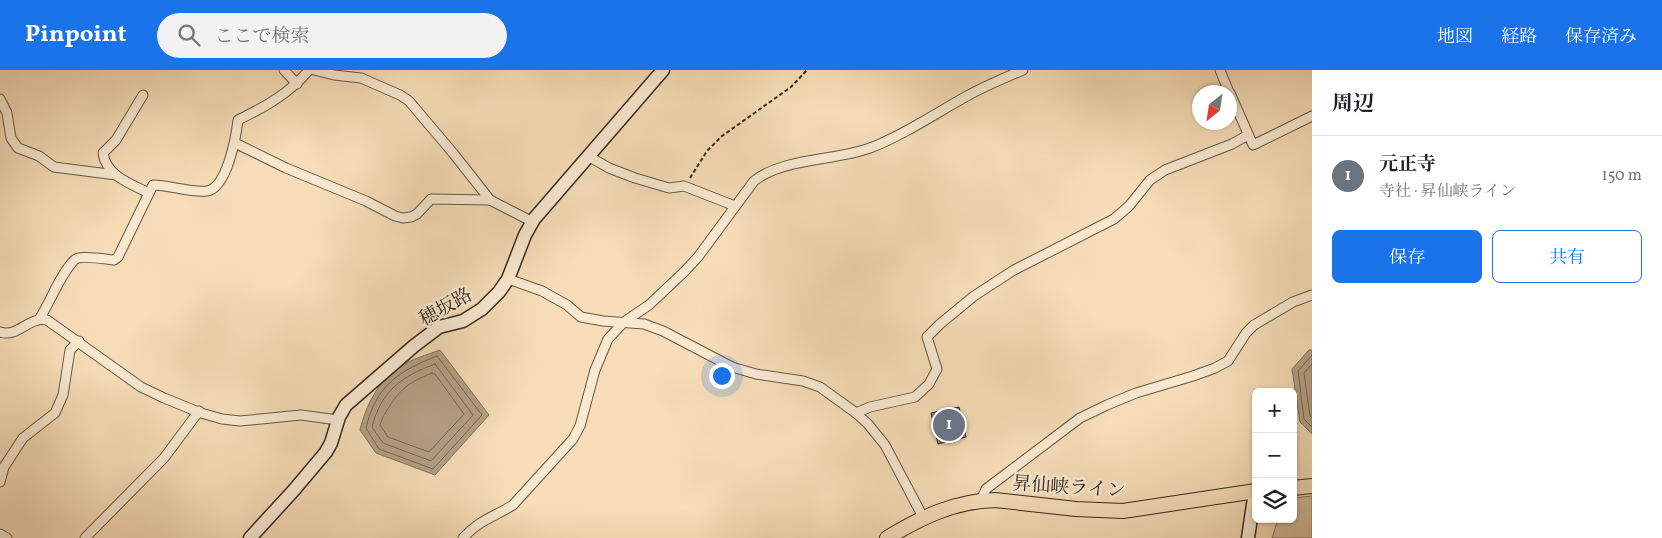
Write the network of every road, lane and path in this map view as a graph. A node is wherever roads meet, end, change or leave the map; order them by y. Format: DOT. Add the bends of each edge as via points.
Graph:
graph roads {
  1 [pos="284,70"];
  2 [pos="309,70"];
  3 [pos="314,70"];
  4 [pos="366,70"];
  5 [pos="663,70"];
  6 [pos="806,70"];
  7 [pos="1023,70"];
  8 [pos="1220,70"];
  9 [pos="361,78"];
  10 [pos="298,84"];
  11 [pos="1226,85"];
  12 [pos="143,95"];
  13 [pos="0,99"];
  14 [pos="1237,111"];
  15 [pos="1312,116"];
  16 [pos="1248,135"];
  17 [pos="235,142"];
  18 [pos="588,156"];
  19 [pos="116,175"];
  20 [pos="684,186"];
  21 [pos="149,193"];
  22 [pos="490,200"];
  23 [pos="735,206"];
  24 [pos="533,222"];
  25 [pos="508,279"];
  26 [pos="1312,295"];
  27 [pos="40,318"];
  28 [pos="624,322"];
  29 [pos="0,332"];
  30 [pos="79,341"];
  31 [pos="199,412"];
  32 [pos="856,413"];
  33 [pos="338,420"];
  34 [pos="0,482"];
  35 [pos="1312,486"];
  36 [pos="1297,488"];
  37 [pos="1252,492"];
  38 [pos="982,500"];
  39 [pos="1252,514"];
  40 [pos="923,517"];
  41 [pos="0,534"];
  42 [pos="7,538"];
  43 [pos="85,538"];
  44 [pos="250,538"];
  45 [pos="463,538"];
  46 [pos="886,538"];
  47 [pos="1248,538"];
  1 -- 10 [label="street"];
  2 -- 10 [label="street"];
  3 -- 9 [label="street"];
  4 -- 9 [label="street"];
  5 -- 18 [label="main road, 穂坂路"];
  6 -- 20 [label="path" via="791,87 722,136"];
  7 -- 23 [label="street" via="870,147 764,173"];
  8 -- 11 [label="street"];
  9 -- 22 [label="street" via="409,101"];
  10 -- 17 [label="street" via="267,106 238,120"];
  12 -- 19 [label="street" via="116,140 103,153 104,161"];
  13 -- 19 [label="street" via="7,113 11,138 18,148 54,167"];
  14 -- 16 [label="street"];
  15 -- 16 [label="street" via="1253,145"];
  16 -- 32 [label="street" via="1165,170 1150,180 1114,219 1014,270 974,296 927,337 937,369 929,384 915,397"];
  17 -- 21 [label="street" via="221,181 214,188 203,191 153,185"];
  17 -- 22 [label="street" via="295,172 403,218 417,214 431,199"];
  18 -- 20 [label="street" via="635,178 669,188"];
  18 -- 24 [label="main road, 穂坂路"];
  19 -- 21 [label="street"];
  20 -- 23 [label="street"];
  21 -- 27 [label="street" via="118,257 114,260 79,258 73,262"];
  22 -- 24 [label="street"];
  23 -- 28 [label="street" via="684,272 649,305"];
  24 -- 25 [label="main road, 穂坂路"];
  25 -- 28 [label="street" via="542,291 581,317"];
  25 -- 33 [label="main road, 穂坂路" via="482,308 463,321 439,327 414,346 346,405"];
  26 -- 38 [label="street" via="1293,302 1254,325 1228,360 1215,368 1136,393 1080,418 986,489"];
  27 -- 29 [label="street" via="12,333"];
  27 -- 30 [label="street"];
  28 -- 32 [label="street" via="644,324 663,331 732,367 820,387"];
  28 -- 45 [label="street" via="608,339 601,355 580,426 573,439 513,505 475,526"];
  30 -- 31 [label="street" via="141,387"];
  30 -- 34 [label="street" via="70,350 63,395 55,412 23,438 4,467"];
  31 -- 33 [label="street" via="240,421 301,415"];
  31 -- 43 [label="street" via="164,458"];
  32 -- 40 [label="street" via="885,445"];
  33 -- 44 [label="main road, 穂坂路" via="326,452"];
  35 -- 36 [label="main road"];
  37 -- 38 [label="main road, 昇仙峡ライン" via="1123,510"];
  38 -- 40 [label="main road, 昇仙峡ライン"];
  39 -- 47 [label="main road"];
  40 -- 46 [label="main road, 昇仙峡ライン"];
  41 -- 42 [label="street"];
}
